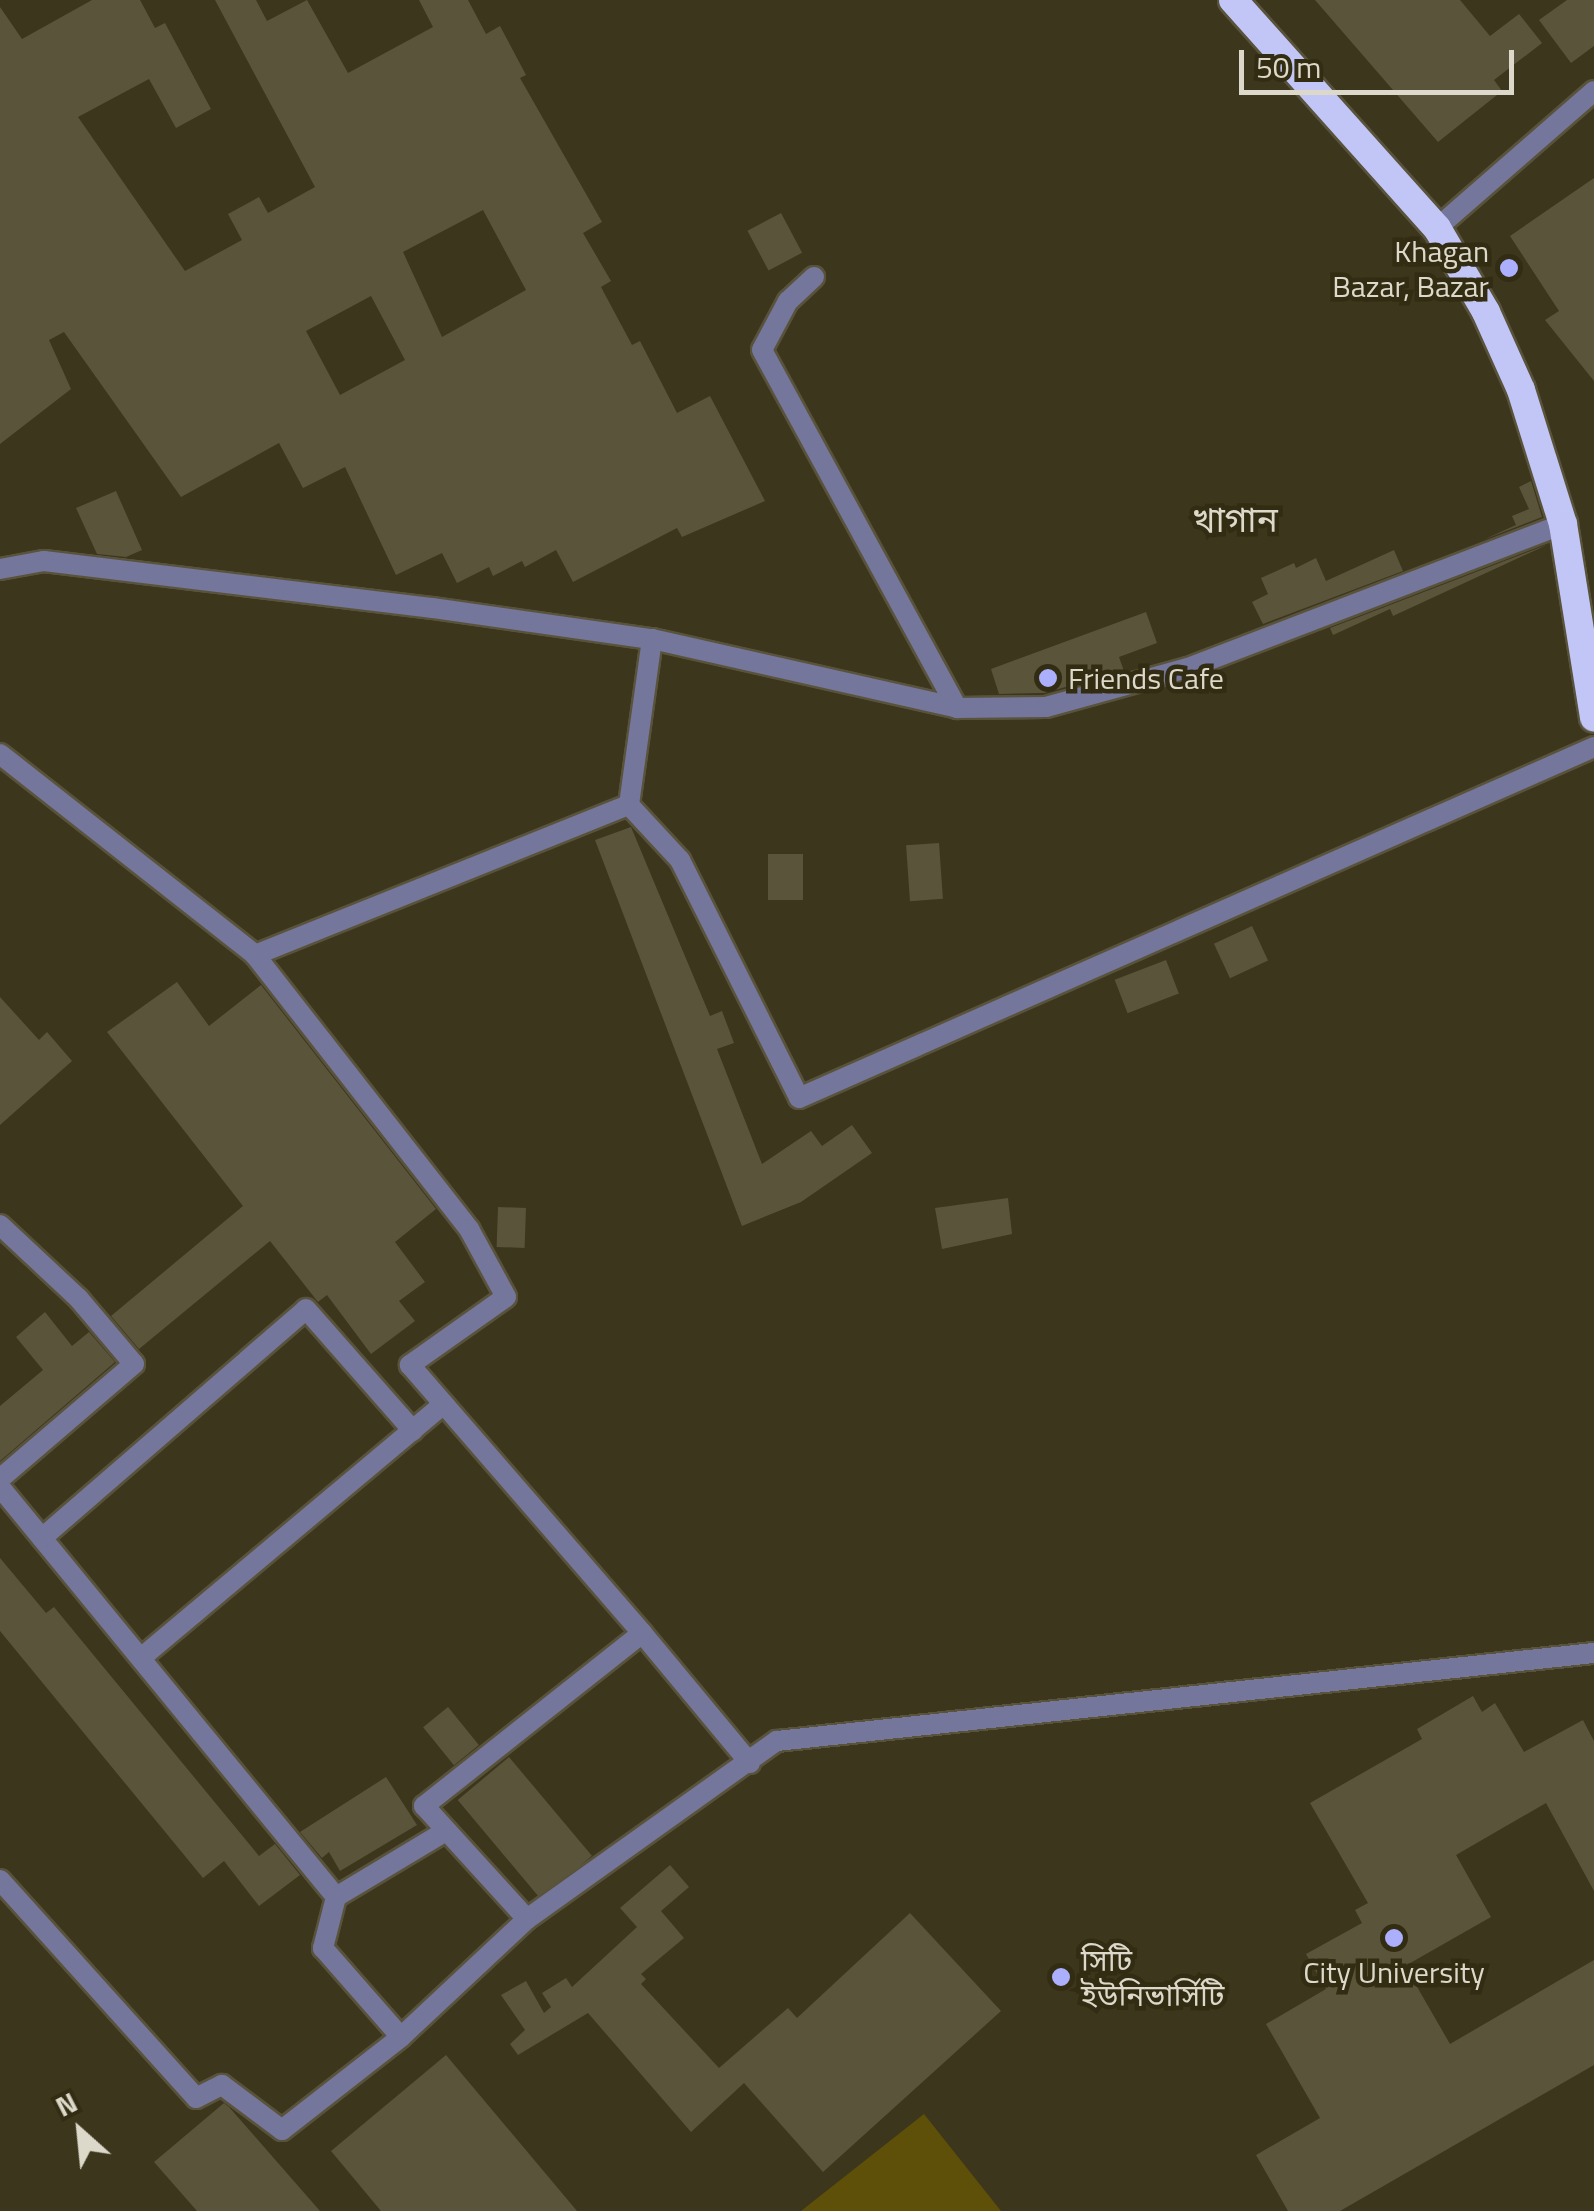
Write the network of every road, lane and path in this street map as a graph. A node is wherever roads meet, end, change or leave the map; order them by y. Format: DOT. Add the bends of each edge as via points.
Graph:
graph roads {
  1 [pos="1233,0"];
  2 [pos="1594,90"];
  3 [pos="1438,228"];
  4 [pos="814,277"];
  5 [pos="1563,524"];
  6 [pos="0,569"];
  7 [pos="652,639"];
  8 [pos="957,708"];
  9 [pos="1594,718"];
  10 [pos="1594,747"];
  11 [pos="0,754"];
  12 [pos="629,804"];
  13 [pos="255,955"];
  14 [pos="0,1225"];
  15 [pos="444,1404"];
  16 [pos="413,1431"];
  17 [pos="0,1479"];
  18 [pos="0,1487"];
  19 [pos="42,1538"];
  20 [pos="642,1633"];
  21 [pos="1594,1653"];
  22 [pos="140,1658"];
  23 [pos="750,1763"];
  24 [pos="444,1832"];
  25 [pos="0,1880"];
  26 [pos="336,1897"];
  27 [pos="527,1919"];
  28 [pos="402,2037"];
  1 -- 3 [label="highway"];
  2 -- 3 [label="street"];
  3 -- 5 [label="highway" via="1521,390"];
  4 -- 8 [label="street" via="788,301 762,350"];
  5 -- 8 [label="street" via="1188,668 1046,707"];
  5 -- 9 [label="highway"];
  6 -- 7 [label="street" via="44,561"];
  7 -- 8 [label="street"];
  7 -- 12 [label="street"];
  10 -- 12 [label="street" via="799,1098 680,860"];
  11 -- 13 [label="street"];
  12 -- 13 [label="street"];
  13 -- 15 [label="street" via="469,1229 506,1298 410,1365"];
  14 -- 17 [label="street" via="79,1298 134,1364"];
  15 -- 16 [label="street"];
  15 -- 20 [label="street"];
  16 -- 19 [label="street" via="306,1309"];
  16 -- 22 [label="street"];
  18 -- 19 [label="street"];
  19 -- 22 [label="street"];
  20 -- 23 [label="street"];
  20 -- 24 [label="street" via="424,1806"];
  21 -- 23 [label="street" via="777,1741"];
  22 -- 26 [label="street"];
  23 -- 27 [label="street"];
  24 -- 26 [label="street"];
  24 -- 27 [label="street"];
  25 -- 28 [label="street" via="196,2098 222,2084 282,2130"];
  26 -- 28 [label="street" via="324,1948"];
  27 -- 28 [label="street"];
}
